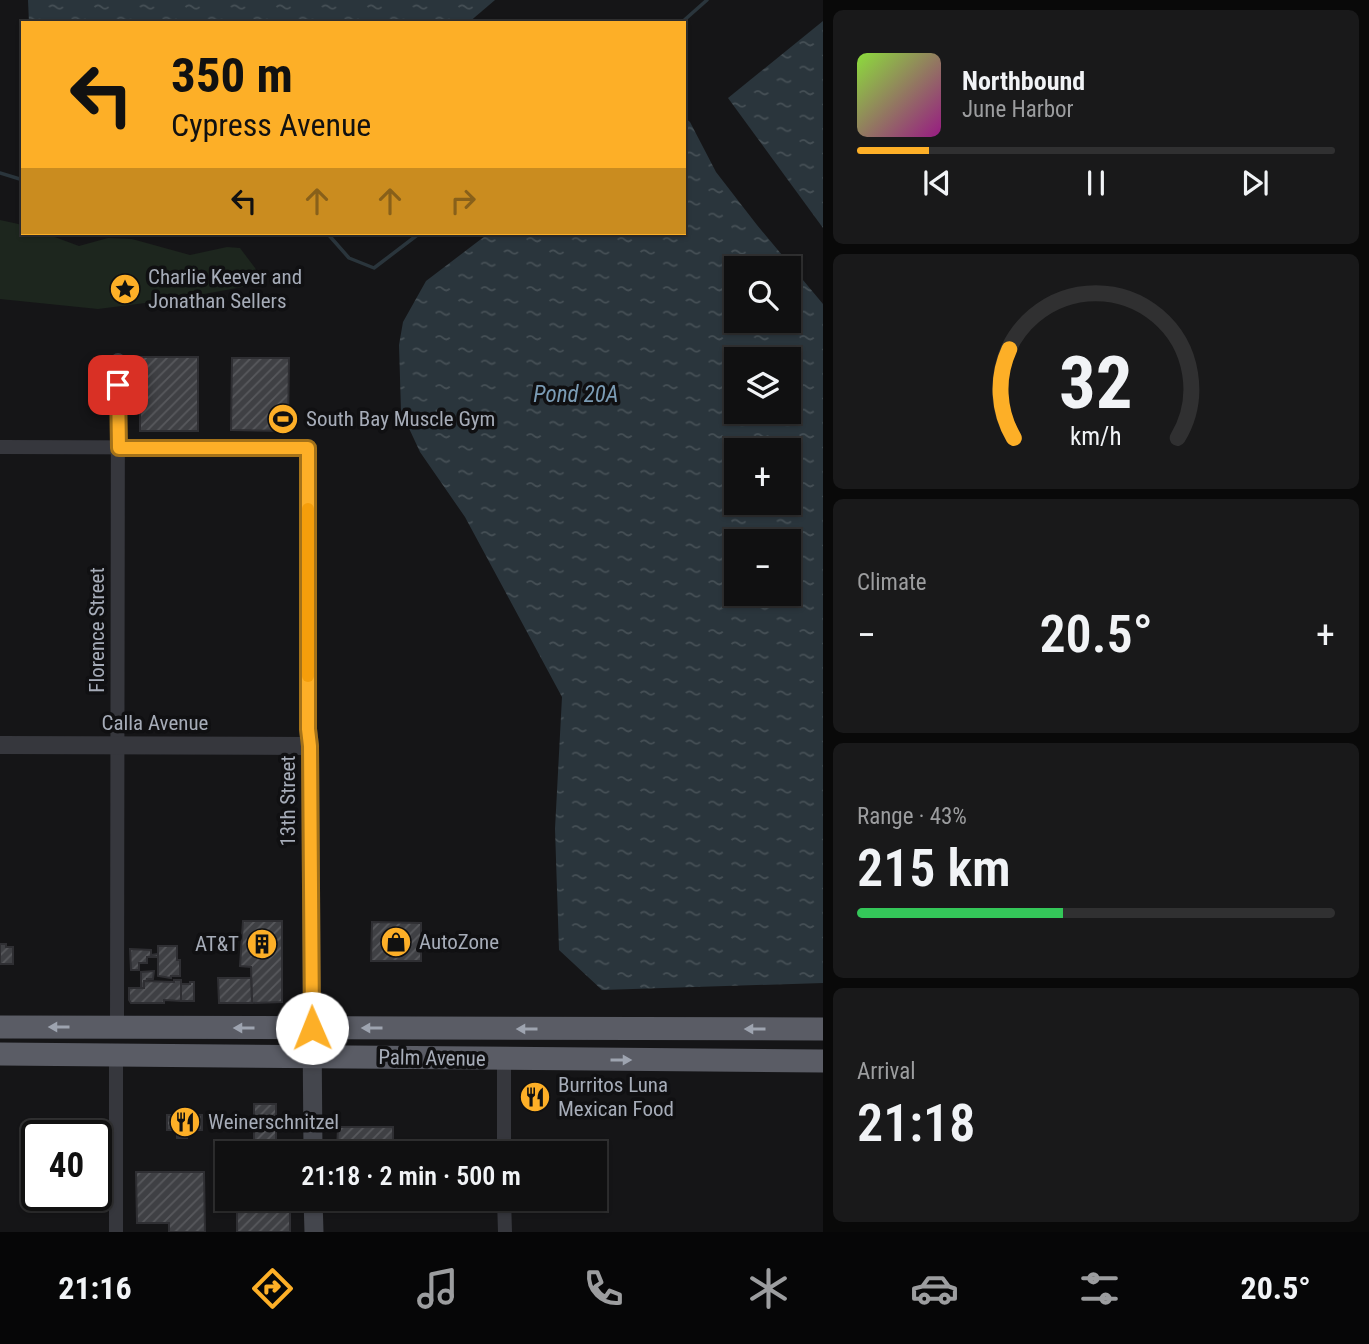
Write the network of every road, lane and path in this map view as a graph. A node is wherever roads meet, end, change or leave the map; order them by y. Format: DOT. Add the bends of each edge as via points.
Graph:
graph roads {
  1 [pos="118,360"];
  2 [pos="0,447"];
  3 [pos="119,448"];
  4 [pos="308,448"];
  5 [pos="0,745"];
  6 [pos="118,745"];
  7 [pos="310,746"];
  8 [pos="117,1027"];
  9 [pos="312,1028"];
  10 [pos="823,1029"];
  11 [pos="7,1030"];
  12 [pos="0,1054"];
  13 [pos="116,1055"];
  14 [pos="312,1057"];
  15 [pos="504,1059"];
  16 [pos="823,1061"];
  17 [pos="313,1141"];
  18 [pos="504,1141"];
  19 [pos="313,1211"];
  20 [pos="505,1211"];
  21 [pos="116,1232"];
  22 [pos="314,1232"];
  23 [pos="505,1232"];
  1 -- 3 [label="street, Florence Street"];
  2 -- 3 [label="street"];
  3 -- 4 [label="street"];
  3 -- 6 [label="street, Florence Street"];
  4 -- 7 [label="street, 13th Street"];
  5 -- 6 [label="street, Calla Avenue"];
  6 -- 7 [label="street, Calla Avenue"];
  6 -- 8 [label="street, Florence Street"];
  7 -- 9 [label="street, 13th Street"];
  9 -- 8 [label="highway, Palm Avenue, one-way"];
  8 -- 11 [label="highway, Palm Avenue, one-way"];
  10 -- 9 [label="highway, Palm Avenue, one-way"];
  9 -- 14 [label="main road, 13th Street"];
  12 -- 13 [label="highway, Palm Avenue"];
  13 -- 14 [label="highway, Palm Avenue"];
  13 -- 21 [label="street"];
  14 -- 15 [label="highway, Palm Avenue"];
  14 -- 17 [label="main road, 13th Street"];
  15 -- 16 [label="highway, Palm Avenue, one-way"];
  15 -- 18 [label="street"];
  19 -- 22 [label="main road"];
  20 -- 23 [label="street"];
}
